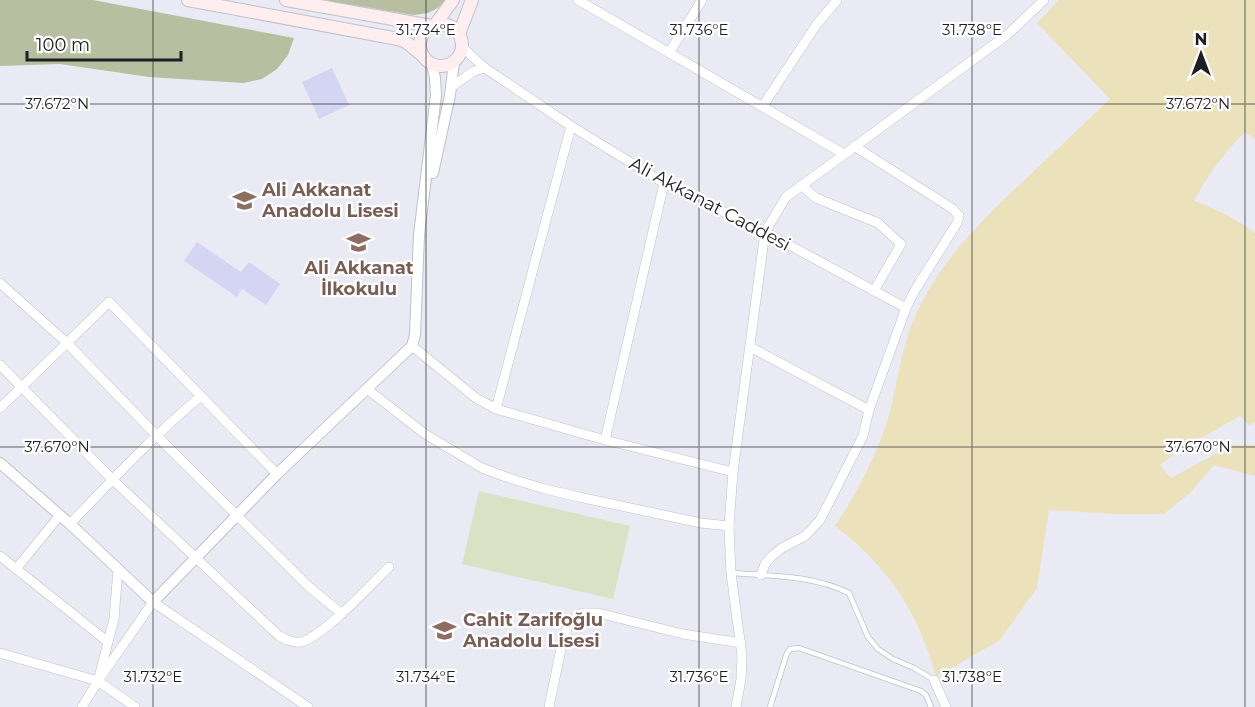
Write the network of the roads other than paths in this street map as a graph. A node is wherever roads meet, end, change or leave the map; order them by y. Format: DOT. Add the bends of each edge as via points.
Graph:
graph roads {
  1 [pos="188,0"];
  2 [pos="286,0"];
  3 [pos="453,0"];
  4 [pos="472,0"];
  5 [pos="578,0"];
  6 [pos="702,0"];
  7 [pos="837,0"];
  8 [pos="1044,0"];
  9 [pos="433,26"];
  10 [pos="459,34"];
  11 [pos="462,47"];
  12 [pos="669,53"];
  13 [pos="422,55"];
  14 [pos="454,62"];
  15 [pos="432,64"];
  16 [pos="485,68"];
  17 [pos="451,87"];
  18 [pos="762,107"];
  19 [pos="571,126"];
  20 [pos="855,146"];
  21 [pos="844,154"];
  22 [pos="664,183"];
  23 [pos="801,185"];
  24 [pos="765,232"];
  25 [pos="420,235"];
  26 [pos="0,284"];
  27 [pos="874,291"];
  28 [pos="906,308"];
  29 [pos="67,343"];
  30 [pos="412,346"];
  31 [pos="750,347"];
  32 [pos="0,365"];
  33 [pos="22,387"];
  34 [pos="367,389"];
  35 [pos="201,396"];
  36 [pos="0,408"];
  37 [pos="496,409"];
  38 [pos="869,410"];
  39 [pos="157,436"];
  40 [pos="605,440"];
  41 [pos="0,463"];
  42 [pos="733,472"];
  43 [pos="277,474"];
  44 [pos="113,480"];
  45 [pos="60,515"];
  46 [pos="238,515"];
  47 [pos="70,524"];
  48 [pos="729,526"];
  49 [pos="0,556"];
  50 [pos="196,558"];
  51 [pos="389,567"];
  52 [pos="16,568"];
  53 [pos="118,569"];
  54 [pos="731,573"];
  55 [pos="761,575"];
  56 [pos="153,602"];
  57 [pos="342,614"];
  58 [pos="108,642"];
  59 [pos="741,643"];
  60 [pos="0,652"];
  61 [pos="934,680"];
  62 [pos="98,681"];
  63 [pos="82,707"];
  64 [pos="135,707"];
  65 [pos="308,707"];
  66 [pos="549,707"];
  67 [pos="735,707"];
  68 [pos="770,707"];
  69 [pos="932,707"];
  70 [pos="946,707"];
  1 -- 13 [label="main road" via="398,39"];
  2 -- 9 [label="main road"];
  3 -- 9 [label="main road"];
  4 -- 10 [label="main road"];
  5 -- 12 [label="street"];
  6 -- 12 [label="street"];
  7 -- 18 [label="street" via="816,24"];
  8 -- 20 [label="street" via="1007,34"];
  9 -- 10 [label="main road" via="442,24"];
  9 -- 13 [label="main road" via="421,39"];
  10 -- 11 [label="main road"];
  11 -- 14 [label="main road"];
  11 -- 16 [label="street, Ali Akkanat Caddesi"];
  12 -- 18 [label="street"];
  13 -- 15 [label="main road"];
  14 -- 15 [label="main road" via="445,66"];
  14 -- 17 [label="street"];
  15 -- 25 [label="street" via="436,95"];
  16 -- 17 [label="street"];
  16 -- 19 [label="street, Ali Akkanat Caddesi"];
  17 -- 25 [label="street"];
  18 -- 21 [label="street"];
  19 -- 22 [label="street, Ali Akkanat Caddesi"];
  19 -- 37 [label="street"];
  20 -- 21 [label="street"];
  20 -- 28 [label="street" via="953,208 958,216 957,224"];
  21 -- 23 [label="street"];
  22 -- 24 [label="street, Ali Akkanat Caddesi"];
  22 -- 40 [label="street"];
  23 -- 24 [label="street" via="786,197"];
  23 -- 27 [label="street" via="816,198 878,223 901,244"];
  24 -- 27 [label="street, Ali Akkanat Caddesi"];
  24 -- 31 [label="street"];
  25 -- 30 [label="street"];
  26 -- 29 [label="street"];
  27 -- 28 [label="street, Ali Akkanat Caddesi"];
  28 -- 38 [label="street"];
  29 -- 33 [label="street"];
  29 -- 35 [label="street" via="109,302"];
  29 -- 39 [label="street"];
  30 -- 34 [label="street"];
  30 -- 37 [label="street" via="476,398"];
  31 -- 38 [label="street"];
  31 -- 42 [label="street"];
  32 -- 33 [label="street"];
  33 -- 36 [label="street"];
  33 -- 44 [label="street"];
  34 -- 43 [label="street"];
  34 -- 48 [label="street" via="425,434 482,468 579,497"];
  35 -- 39 [label="street"];
  35 -- 43 [label="street"];
  37 -- 40 [label="street"];
  38 -- 55 [label="street" via="862,436 820,520 805,536 772,556"];
  39 -- 44 [label="street"];
  39 -- 46 [label="street"];
  40 -- 42 [label="street"];
  41 -- 45 [label="street"];
  42 -- 48 [label="street"];
  43 -- 46 [label="street"];
  44 -- 47 [label="street"];
  44 -- 50 [label="street"];
  45 -- 47 [label="street"];
  45 -- 52 [label="street"];
  46 -- 50 [label="street"];
  46 -- 57 [label="street" via="308,586"];
  47 -- 53 [label="street"];
  48 -- 54 [label="street"];
  49 -- 52 [label="street"];
  50 -- 56 [label="street"];
  50 -- 57 [label="street" via="286,640 309,640"];
  51 -- 57 [label="street"];
  52 -- 58 [label="street"];
  53 -- 56 [label="street"];
  53 -- 58 [label="street"];
  54 -- 55 [label="lane"];
  54 -- 59 [label="street"];
  55 -- 61 [label="lane" via="820,581 849,593 868,637 878,649"];
  56 -- 62 [label="street"];
  56 -- 65 [label="street"];
  58 -- 62 [label="street"];
  59 -- 66 [label="street" via="582,613 570,621 562,639"];
  59 -- 67 [label="street" via="741,679"];
  60 -- 62 [label="street"];
  61 -- 70 [label="street"];
  62 -- 63 [label="street"];
  62 -- 64 [label="street"];
  68 -- 69 [label="lane" via="787,653 799,648 921,691"];
}
